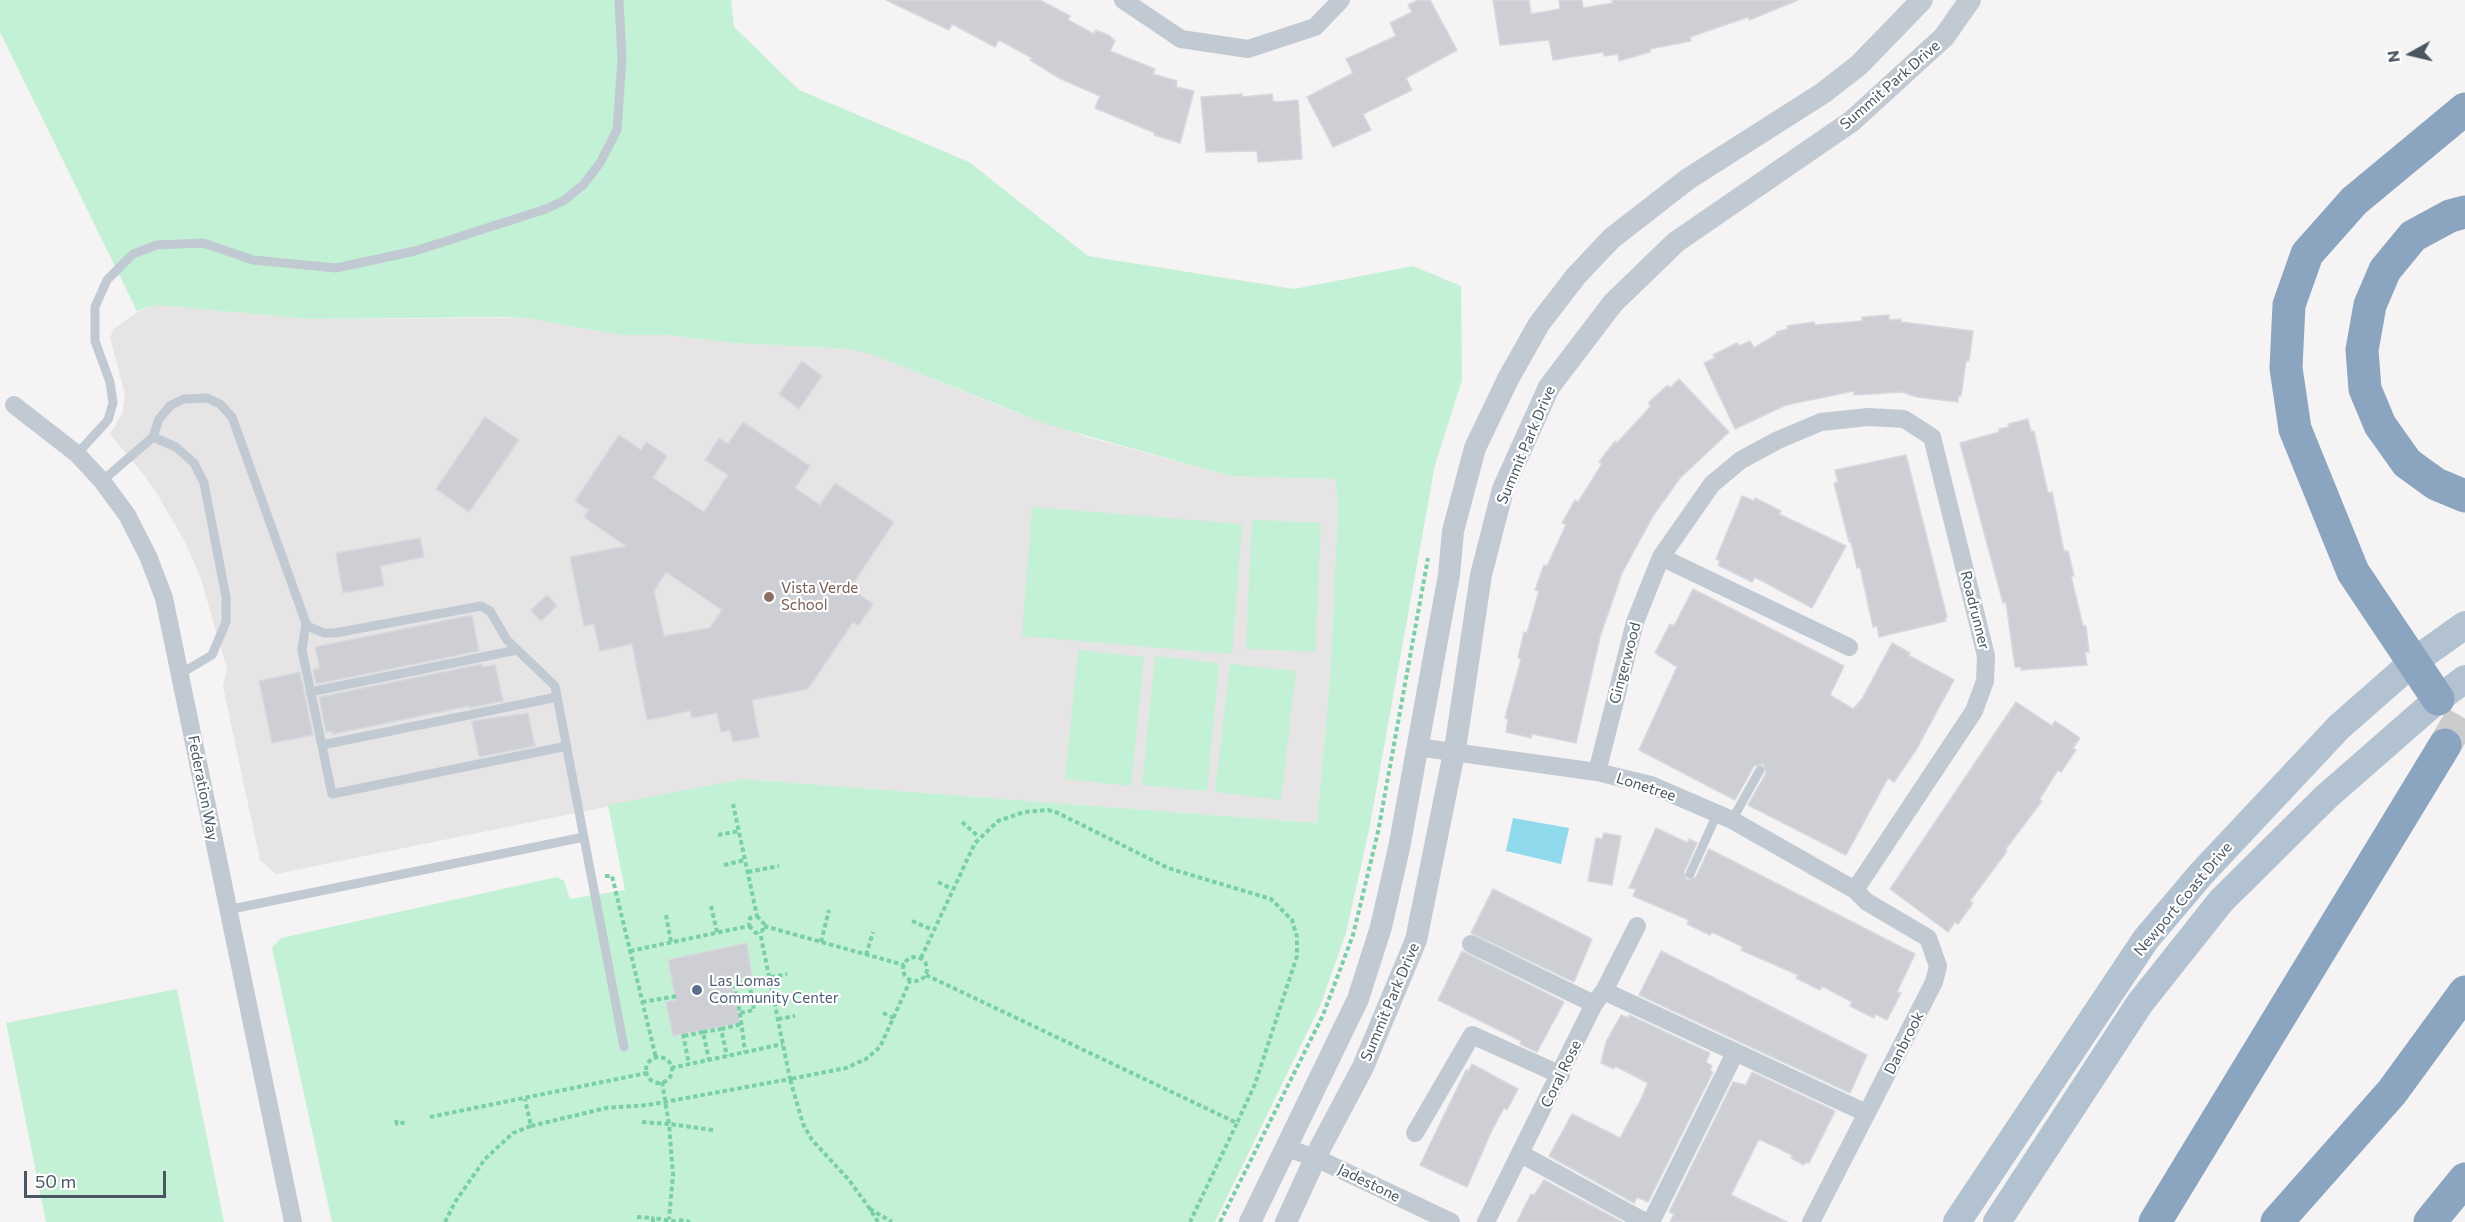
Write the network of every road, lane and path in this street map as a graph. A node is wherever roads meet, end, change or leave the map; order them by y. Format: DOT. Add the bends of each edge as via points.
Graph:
graph roads {
  1 [pos="619,0"];
  2 [pos="1123,0"];
  3 [pos="1341,0"];
  4 [pos="1922,0"];
  5 [pos="1970,0"];
  6 [pos="2465,109"];
  7 [pos="2465,212"];
  8 [pos="14,405"];
  9 [pos="1904,419"];
  10 [pos="153,436"];
  11 [pos="77,454"];
  12 [pos="102,481"];
  13 [pos="2465,496"];
  14 [pos="1662,557"];
  15 [pos="2465,625"];
  16 [pos="307,626"];
  17 [pos="1849,647"];
  18 [pos="517,650"];
  19 [pos="2413,662"];
  20 [pos="180,674"];
  21 [pos="2465,679"];
  22 [pos="310,692"];
  23 [pos="557,697"];
  24 [pos="2438,699"];
  25 [pos="322,745"];
  26 [pos="2445,745"];
  27 [pos="567,746"];
  28 [pos="1417,747"];
  29 [pos="1454,752"];
  30 [pos="1760,770"];
  31 [pos="1597,772"];
  32 [pos="733,804"];
  33 [pos="1724,817"];
  34 [pos="962,822"];
  35 [pos="739,831"];
  36 [pos="718,836"];
  37 [pos="584,837"];
  38 [pos="979,837"];
  39 [pos="745,860"];
  40 [pos="724,865"];
  41 [pos="779,866"];
  42 [pos="748,872"];
  43 [pos="1690,874"];
  44 [pos="605,876"];
  45 [pos="938,882"];
  46 [pos="952,889"];
  47 [pos="1855,890"];
  48 [pos="711,906"];
  49 [pos="227,910"];
  50 [pos="830,910"];
  51 [pos="666,915"];
  52 [pos="757,916"];
  53 [pos="912,921"];
  54 [pos="749,926"];
  55 [pos="764,926"];
  56 [pos="1637,926"];
  57 [pos="933,930"];
  58 [pos="717,932"];
  59 [pos="760,932"];
  60 [pos="873,932"];
  61 [pos="672,942"];
  62 [pos="821,942"];
  63 [pos="1471,944"];
  64 [pos="630,951"];
  65 [pos="866,955"];
  66 [pos="921,958"];
  67 [pos="904,965"];
  68 [pos="787,974"];
  69 [pos="926,975"];
  70 [pos="769,977"];
  71 [pos="749,981"];
  72 [pos="910,981"];
  73 [pos="734,984"];
  74 [pos="719,987"];
  75 [pos="2465,992"];
  76 [pos="678,996"];
  77 [pos="1599,997"];
  78 [pos="642,1002"];
  79 [pos="740,1013"];
  80 [pos="884,1013"];
  81 [pos="795,1016"];
  82 [pos="894,1018"];
  83 [pos="778,1019"];
  84 [pos="742,1024"];
  85 [pos="721,1029"];
  86 [pos="703,1032"];
  87 [pos="783,1044"];
  88 [pos="624,1047"];
  89 [pos="745,1052"];
  90 [pos="1735,1053"];
  91 [pos="727,1056"];
  92 [pos="656,1058"];
  93 [pos="709,1060"];
  94 [pos="689,1064"];
  95 [pos="671,1068"];
  96 [pos="647,1073"];
  97 [pos="1561,1075"];
  98 [pos="790,1079"];
  99 [pos="662,1082"];
  100 [pos="525,1099"];
  101 [pos="665,1102"];
  102 [pos="1866,1113"];
  103 [pos="430,1117"];
  104 [pos="396,1120"];
  105 [pos="408,1122"];
  106 [pos="642,1122"];
  107 [pos="1238,1123"];
  108 [pos="669,1124"];
  109 [pos="531,1126"];
  110 [pos="714,1130"];
  111 [pos="1415,1133"];
  112 [pos="1286,1148"];
  113 [pos="1521,1154"];
  114 [pos="1316,1158"];
  115 [pos="2465,1179"];
  116 [pos="870,1209"];
  117 [pos="637,1217"];
  118 [pos="669,1219"];
  119 [pos="653,1220"];
  120 [pos="679,1221"];
  121 [pos="293,1222"];
  122 [pos="445,1222"];
  123 [pos="690,1222"];
  124 [pos="878,1222"];
  125 [pos="892,1222"];
  126 [pos="1190,1222"];
  127 [pos="1250,1222"];
  128 [pos="1286,1222"];
  129 [pos="1451,1222"];
  130 [pos="1486,1222"];
  131 [pos="1645,1222"];
  132 [pos="1651,1222"];
  133 [pos="1810,1222"];
  134 [pos="1957,1222"];
  135 [pos="1997,1222"];
  136 [pos="2155,1222"];
  137 [pos="2277,1222"];
  138 [pos="2430,1222"];
  1 -- 11 [label="lane" via="622,59 617,130 583,185 563,201 546,208 415,251 336,268 253,260 203,243 157,245 133,254 107,280 95,307 95,341 113,403 108,420"];
  2 -- 3 [label="street" via="1181,39 1248,49 1316,27"];
  4 -- 28 [label="street, Summit Park Drive" via="1859,65 1823,93 1646,210 1576,276 1539,324 1475,448 1453,531 1449,575"];
  5 -- 29 [label="street, Summit Park Drive" via="1944,37 1852,121 1676,242 1613,303 1549,387 1503,489 1480,574"];
  6 -- 19 [label="highway" via="2354,201 2307,254 2289,305 2286,368 2295,429 2353,572"];
  7 -- 13 [label="highway" via="2413,236 2385,270 2370,305 2362,350 2365,389 2380,425 2408,463 2436,484"];
  8 -- 11 [label="street, Federation Way"];
  9 -- 14 [label="street, Gingerwood" via="1868,417 1821,422 1741,460 1712,484"];
  9 -- 47 [label="street, Roadrunner" via="1932,437 1986,656 1985,681 1974,711"];
  10 -- 12 [label="lane"];
  10 -- 16 [label="lane" via="159,419 171,405 184,399 207,398 220,404 232,417"];
  10 -- 20 [label="lane" via="176,447 194,462 204,483 226,597 226,622 212,655"];
  11 -- 12 [label="street, Federation Way"];
  12 -- 20 [label="street, Federation Way" via="127,515 148,556 164,598"];
  14 -- 17 [label="street"];
  14 -- 31 [label="street, Gingerwood" via="1635,622"];
  15 -- 19 [label="main road, Newport Coast Drive"];
  16 -- 18 [label="lane" via="335,633 481,606 490,611"];
  16 -- 22 [label="lane" via="302,650"];
  18 -- 22 [label="lane"];
  18 -- 23 [label="lane" via="555,686"];
  19 -- 24 [label="highway"];
  19 -- 134 [label="main road, Newport Coast Drive" via="2339,727 2146,939"];
  20 -- 49 [label="street, Federation Way"];
  21 -- 24 [label="main road, Newport Coast Drive"];
  22 -- 25 [label="lane"];
  23 -- 25 [label="lane"];
  23 -- 27 [label="lane"];
  24 -- 135 [label="main road, Newport Coast Drive" via="2326,797 2221,901 2140,1003"];
  25 -- 27 [label="lane" via="332,794"];
  26 -- 136 [label="highway"];
  27 -- 37 [label="lane"];
  28 -- 29 [label="street, Lonetree"];
  28 -- 112 [label="street, Summit Park Drive" via="1381,927 1358,999"];
  29 -- 31 [label="street, Lonetree"];
  29 -- 114 [label="street, Summit Park Drive" via="1416,940 1363,1067"];
  30 -- 33 [label="lane"];
  31 -- 33 [label="street, Lonetree" via="1651,785"];
  32 -- 35 [label="path"];
  33 -- 43 [label="lane"];
  33 -- 47 [label="street, Lonetree"];
  34 -- 38 [label="path"];
  35 -- 36 [label="path"];
  35 -- 39 [label="path"];
  37 -- 49 [label="lane"];
  37 -- 88 [label="lane"];
  38 -- 46 [label="path"];
  38 -- 107 [label="path" via="1005,817 1048,810 1168,868 1264,896 1287,913 1298,937 1297,957"];
  39 -- 40 [label="path"];
  39 -- 42 [label="path"];
  41 -- 42 [label="path"];
  42 -- 52 [label="path"];
  44 -- 64 [label="path" via="612,876"];
  45 -- 46 [label="path"];
  46 -- 57 [label="path"];
  47 -- 102 [label="street, Danbrook" via="1867,902 1928,938 1938,966 1930,991"];
  48 -- 58 [label="path"];
  49 -- 121 [label="street, Federation Way"];
  50 -- 62 [label="path"];
  51 -- 61 [label="path"];
  52 -- 54 [label="path" via="752,916"];
  52 -- 55 [label="path"];
  53 -- 57 [label="path"];
  54 -- 58 [label="path"];
  54 -- 59 [label="path"];
  55 -- 59 [label="path"];
  55 -- 62 [label="path"];
  56 -- 77 [label="street, Coral Rose"];
  57 -- 66 [label="path"];
  58 -- 61 [label="path"];
  59 -- 70 [label="path"];
  60 -- 65 [label="path"];
  61 -- 64 [label="path"];
  62 -- 65 [label="path"];
  63 -- 77 [label="street"];
  64 -- 78 [label="path"];
  65 -- 67 [label="path"];
  66 -- 67 [label="path" via="909,959"];
  66 -- 69 [label="path" via="926,964"];
  67 -- 72 [label="path" via="903,972"];
  68 -- 70 [label="path"];
  69 -- 72 [label="path"];
  69 -- 107 [label="path"];
  70 -- 71 [label="path"];
  70 -- 83 [label="path"];
  71 -- 73 [label="path"];
  71 -- 79 [label="path" via="754,1010"];
  72 -- 82 [label="path"];
  73 -- 74 [label="path"];
  73 -- 79 [label="path"];
  75 -- 137 [label="highway" via="2392,1092"];
  76 -- 78 [label="path"];
  77 -- 90 [label="street"];
  77 -- 97 [label="street, Coral Rose"];
  78 -- 92 [label="path"];
  79 -- 84 [label="path"];
  80 -- 82 [label="path"];
  81 -- 83 [label="path"];
  82 -- 98 [label="path" via="879,1047 866,1059 846,1068"];
  83 -- 87 [label="path"];
  84 -- 85 [label="path"];
  84 -- 89 [label="path"];
  85 -- 86 [label="path"];
  85 -- 91 [label="path"];
  86 -- 93 [label="path"];
  86 -- 94 [label="path" via="683,1035"];
  87 -- 89 [label="path"];
  87 -- 98 [label="path"];
  89 -- 91 [label="path"];
  90 -- 102 [label="street"];
  90 -- 132 [label="street"];
  91 -- 93 [label="path"];
  92 -- 95 [label="path" via="666,1060"];
  92 -- 96 [label="path" via="648,1063"];
  93 -- 94 [label="path"];
  94 -- 95 [label="path"];
  95 -- 99 [label="path"];
  96 -- 99 [label="path" via="653,1082"];
  96 -- 100 [label="path"];
  97 -- 111 [label="street" via="1472,1035"];
  97 -- 113 [label="street, Coral Rose"];
  98 -- 101 [label="path"];
  98 -- 116 [label="path" via="803,1124 812,1140"];
  99 -- 101 [label="path"];
  100 -- 103 [label="path"];
  100 -- 109 [label="path"];
  101 -- 108 [label="path"];
  101 -- 109 [label="path" via="606,1108"];
  102 -- 133 [label="street, Danbrook"];
  104 -- 105 [label="path" via="397,1124"];
  106 -- 108 [label="path"];
  107 -- 126 [label="path"];
  108 -- 110 [label="path"];
  108 -- 118 [label="path" via="673,1175"];
  109 -- 122 [label="path" via="513,1133 485,1159"];
  112 -- 114 [label="street, Jadestone"];
  112 -- 127 [label="street, Summit Park Drive"];
  113 -- 130 [label="street, Coral Rose"];
  113 -- 131 [label="street"];
  114 -- 128 [label="street, Summit Park Drive"];
  114 -- 129 [label="street, Jadestone"];
  115 -- 138 [label="highway"];
  116 -- 124 [label="path"];
  116 -- 125 [label="path"];
  117 -- 119 [label="path"];
  118 -- 119 [label="path"];
  118 -- 120 [label="path"];
  120 -- 123 [label="path"];
}
